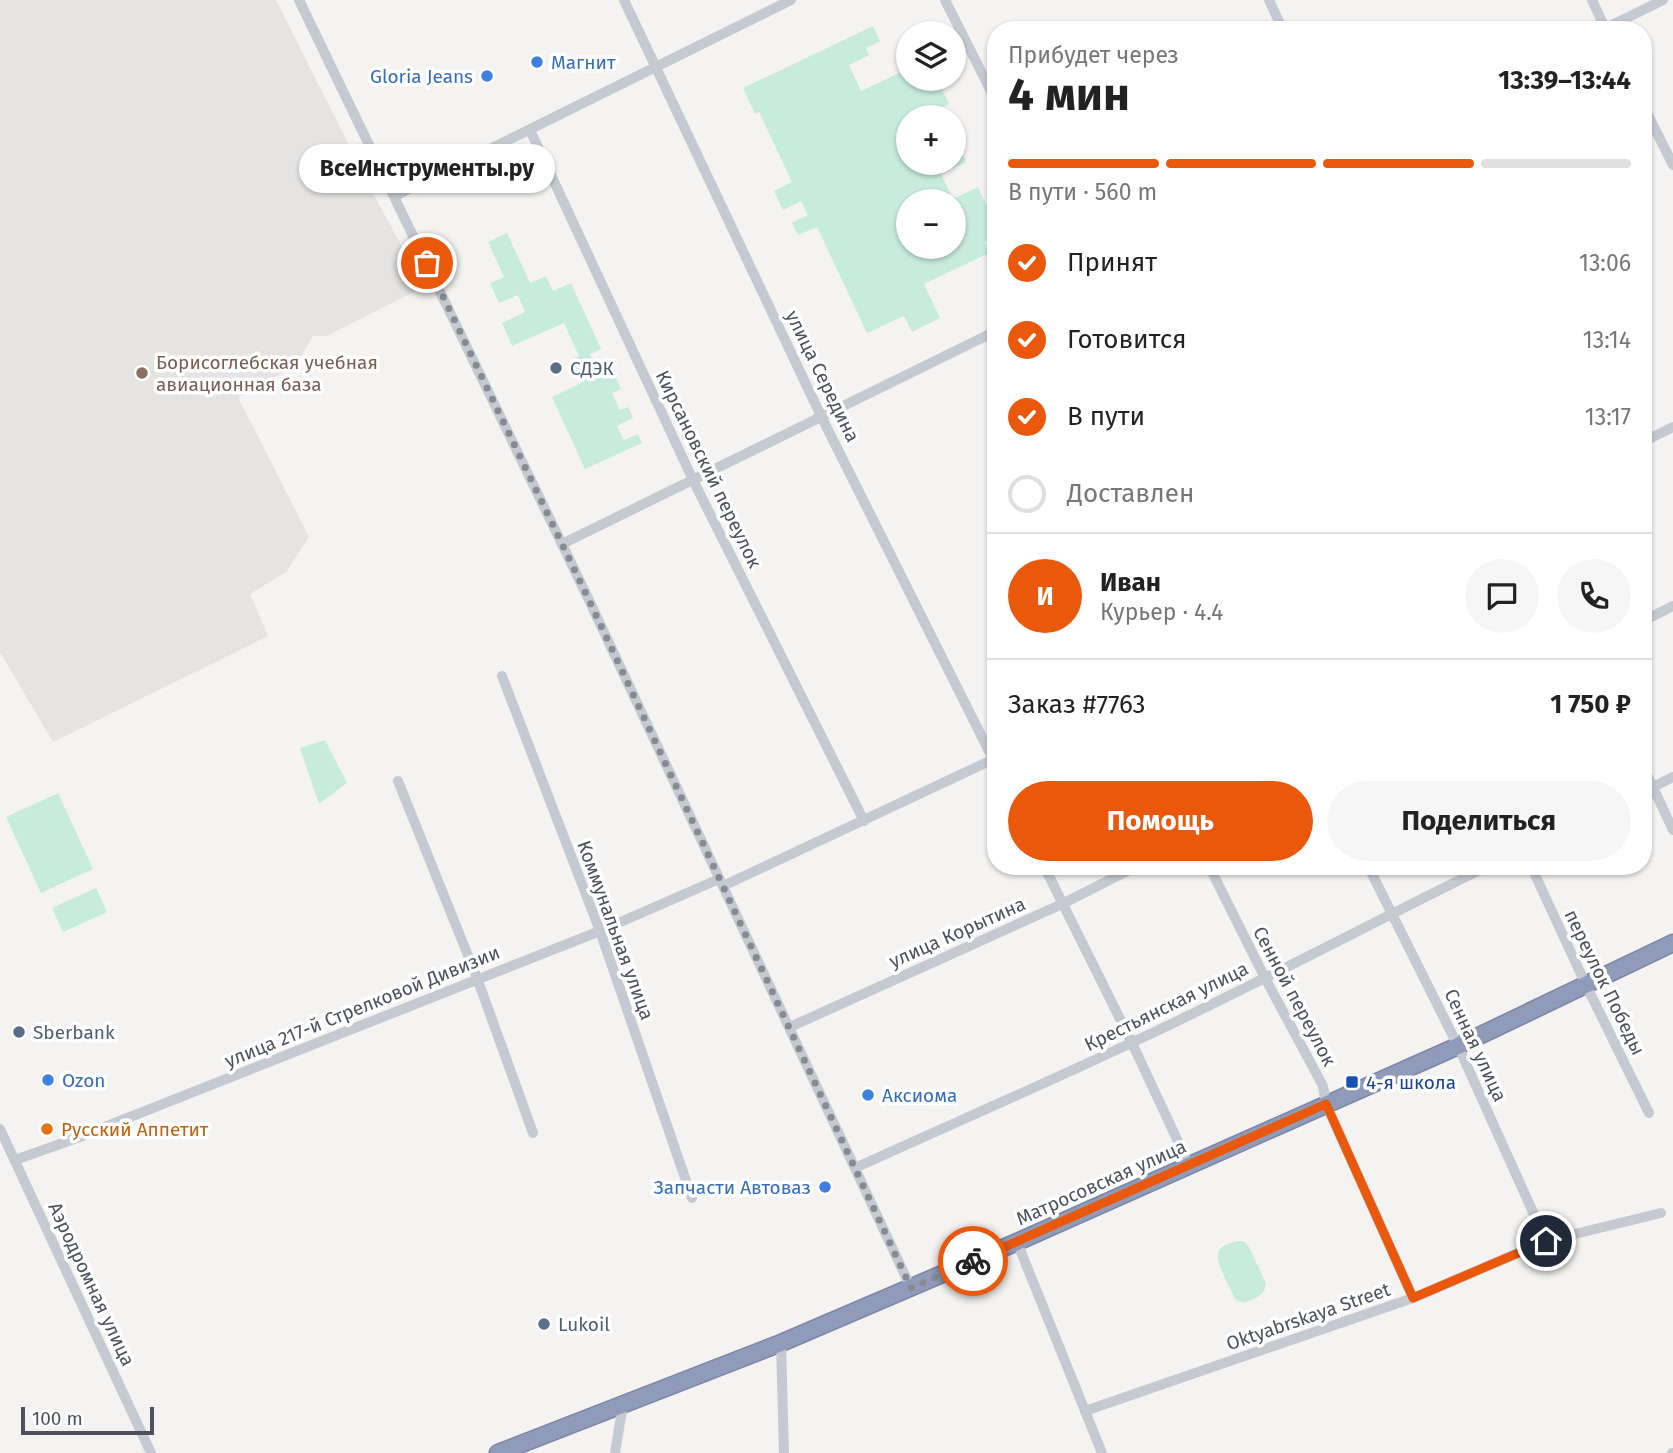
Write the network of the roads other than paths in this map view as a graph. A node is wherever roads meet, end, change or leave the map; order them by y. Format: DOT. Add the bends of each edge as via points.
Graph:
graph roads {
  1 [pos="299,0"];
  2 [pos="624,0"];
  3 [pos="791,0"];
  4 [pos="945,0"];
  5 [pos="1269,0"];
  6 [pos="1592,0"];
  7 [pos="1662,0"];
  8 [pos="1279,21"];
  9 [pos="1601,21"];
  10 [pos="1621,21"];
  11 [pos="657,66"];
  12 [pos="987,83"];
  13 [pos="1652,123"];
  14 [pos="530,130"];
  15 [pos="1673,165"];
  16 [pos="395,196"];
  17 [pos="987,335"];
  18 [pos="821,416"];
  19 [pos="1673,427"];
  20 [pos="1652,438"];
  21 [pos="693,480"];
  22 [pos="562,544"];
  23 [pos="1673,606"];
  24 [pos="1652,616"];
  25 [pos="502,676"];
  26 [pos="987,745"];
  27 [pos="987,765"];
  28 [pos="1673,777"];
  29 [pos="398,780"];
  30 [pos="1652,787"];
  31 [pos="1652,796"];
  32 [pos="864,821"];
  33 [pos="1673,830"];
  34 [pos="1048,875"];
  35 [pos="1120,875"];
  36 [pos="1214,875"];
  37 [pos="1372,875"];
  38 [pos="1469,875"];
  39 [pos="1535,875"];
  40 [pos="721,883"];
  41 [pos="1062,904"];
  42 [pos="1391,913"];
  43 [pos="600,931"];
  44 [pos="1673,943"];
  45 [pos="477,978"];
  46 [pos="1265,978"];
  47 [pos="1586,985"];
  48 [pos="790,1027"];
  49 [pos="1132,1043"];
  50 [pos="1458,1046"];
  51 [pos="1326,1104"];
  52 [pos="1649,1112"];
  53 [pos="0,1129"];
  54 [pos="533,1133"];
  55 [pos="15,1160"];
  56 [pos="1189,1165"];
  57 [pos="855,1168"];
  58 [pos="692,1198"];
  59 [pos="1661,1213"];
  60 [pos="1546,1241"];
  61 [pos="1017,1242"];
  62 [pos="911,1288"];
  63 [pos="1413,1298"];
  64 [pos="781,1343"];
  65 [pos="623,1404"];
  66 [pos="1085,1411"];
  67 [pos="151,1453"];
  68 [pos="498,1453"];
  69 [pos="615,1453"];
  70 [pos="784,1453"];
  71 [pos="1101,1453"];
  1 -- 16 [label="street"];
  2 -- 11 [label="street, улица Середина"];
  3 -- 11 [label="street"];
  4 -- 12 [label="street"];
  5 -- 8 [label="street"];
  6 -- 9 [label="street"];
  7 -- 10 [label="street"];
  11 -- 14 [label="street"];
  11 -- 18 [label="street, улица Середина"];
  13 -- 15 [label="street"];
  14 -- 16 [label="street"];
  14 -- 21 [label="street, Кирсановский переулок"];
  16 -- 22 [label="street"];
  17 -- 18 [label="street"];
  18 -- 21 [label="street"];
  18 -- 26 [label="street, улица Середина"];
  19 -- 20 [label="street"];
  21 -- 22 [label="street"];
  21 -- 32 [label="street, Кирсановский переулок"];
  22 -- 40 [label="street"];
  23 -- 24 [label="street"];
  25 -- 43 [label="street, Коммунальная улица"];
  27 -- 32 [label="street, улица 217-й Стрелковой Дивизии"];
  28 -- 30 [label="street"];
  29 -- 45 [label="street"];
  31 -- 33 [label="street"];
  32 -- 40 [label="street, улица 217-й Стрелковой Дивизии"];
  34 -- 41 [label="street"];
  35 -- 41 [label="street, улица Корытина"];
  36 -- 46 [label="street, Сенной переулок"];
  37 -- 42 [label="street, Сенная улица"];
  38 -- 42 [label="street, Крестьянская улица"];
  39 -- 47 [label="street, переулок Победы"];
  40 -- 43 [label="street, улица 217-й Стрелковой Дивизии"];
  40 -- 48 [label="street"];
  41 -- 48 [label="street, улица Корытина"];
  41 -- 49 [label="street"];
  42 -- 46 [label="street, Крестьянская улица"];
  42 -- 50 [label="street, Сенная улица"];
  43 -- 45 [label="street, улица 217-й Стрелковой Дивизии"];
  43 -- 58 [label="street, Коммунальная улица"];
  44 -- 47 [label="highway, Матросовская улица"];
  45 -- 54 [label="street"];
  45 -- 55 [label="street, улица 217-й Стрелковой Дивизии"];
  46 -- 49 [label="street, Крестьянская улица"];
  46 -- 51 [label="street, Сенной переулок" via="1323,1086"];
  47 -- 50 [label="highway, Матросовская улица"];
  47 -- 52 [label="street, переулок Победы"];
  48 -- 57 [label="street"];
  49 -- 56 [label="street"];
  49 -- 57 [label="street, Крестьянская улица"];
  50 -- 51 [label="highway, Матросовская улица"];
  50 -- 60 [label="street, Сенная улица"];
  51 -- 56 [label="highway, Матросовская улица"];
  51 -- 63 [label="street, Сенной переулок"];
  53 -- 55 [label="street, Аэродромная улица"];
  55 -- 67 [label="street, Аэродромная улица"];
  56 -- 61 [label="highway, Матросовская улица"];
  57 -- 62 [label="street"];
  59 -- 60 [label="street, Oktyabrskaya Street"];
  60 -- 63 [label="street, Oktyabrskaya Street"];
  61 -- 62 [label="highway, Матросовская улица"];
  61 -- 66 [label="street"];
  62 -- 64 [label="highway, Матросовская улица"];
  63 -- 66 [label="street, Oktyabrskaya Street"];
  64 -- 65 [label="highway, Матросовская улица"];
  64 -- 70 [label="street"];
  65 -- 68 [label="highway, Матросовская улица"];
  65 -- 69 [label="street"];
  66 -- 71 [label="street"];
}
